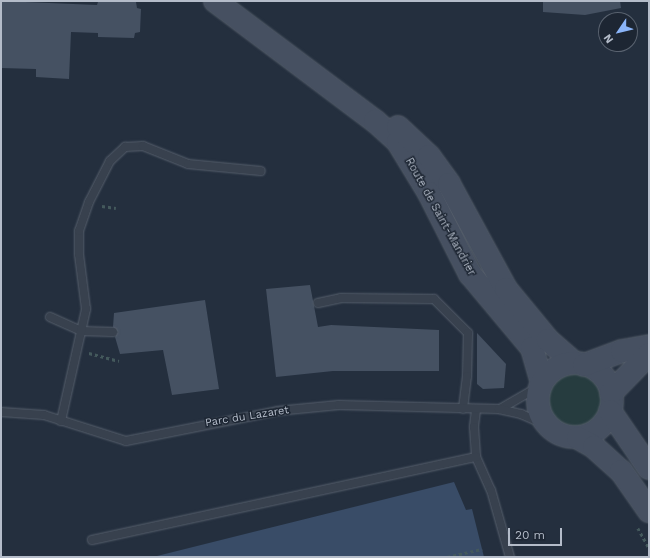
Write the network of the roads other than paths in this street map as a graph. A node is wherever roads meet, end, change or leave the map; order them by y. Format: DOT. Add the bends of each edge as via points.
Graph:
graph roads {
  1 [pos="215,1"];
  2 [pos="232,1"];
  3 [pos="261,172"];
  4 [pos="318,303"];
  5 [pos="50,317"];
  6 [pos="81,330"];
  7 [pos="113,332"];
  8 [pos="649,346"];
  9 [pos="649,354"];
  10 [pos="579,364"];
  11 [pos="541,385"];
  12 [pos="611,402"];
  13 [pos="463,409"];
  14 [pos="499,409"];
  15 [pos="476,410"];
  16 [pos="1,412"];
  17 [pos="61,421"];
  18 [pos="548,426"];
  19 [pos="578,438"];
  20 [pos="476,457"];
  21 [pos="649,468"];
  22 [pos="649,511"];
  23 [pos="92,540"];
  24 [pos="510,557"];
  1 -- 11 [label="main road, Route de Saint-Mandrier" via="375,121 398,142 429,193 470,274 532,348"];
  2 -- 10 [label="main road, Route de Saint-Mandrier" via="380,112 429,156 448,184 506,289 548,340"];
  3 -- 6 [label="lane" via="188,164 143,146 125,147 110,161 89,202 80,231 79,254 86,309"];
  4 -- 13 [label="lane" via="341,298 434,299 468,333"];
  5 -- 6 [label="lane"];
  6 -- 7 [label="lane"];
  6 -- 17 [label="lane"];
  8 -- 10 [label="main road"];
  9 -- 12 [label="main road"];
  10 -- 11 [label="main road" via="553,370"];
  10 -- 12 [label="main road" via="601,375"];
  11 -- 14 [label="lane, Parc du Lazaret"];
  11 -- 18 [label="main road" via="538,408"];
  12 -- 19 [label="main road" via="597,430"];
  12 -- 21 [label="main road"];
  13 -- 15 [label="lane, Parc du Lazaret"];
  13 -- 17 [label="lane, Parc du Lazaret" via="339,405 270,412 126,441"];
  14 -- 15 [label="lane, Parc du Lazaret"];
  14 -- 18 [label="lane, Parc du Lazaret" via="521,414"];
  15 -- 20 [label="lane"];
  16 -- 17 [label="lane, Parc du Lazaret" via="44,416"];
  18 -- 19 [label="main road" via="562,435"];
  19 -- 22 [label="main road" via="594,447 621,471"];
  20 -- 23 [label="lane"];
  20 -- 24 [label="lane" via="491,490"];
}
